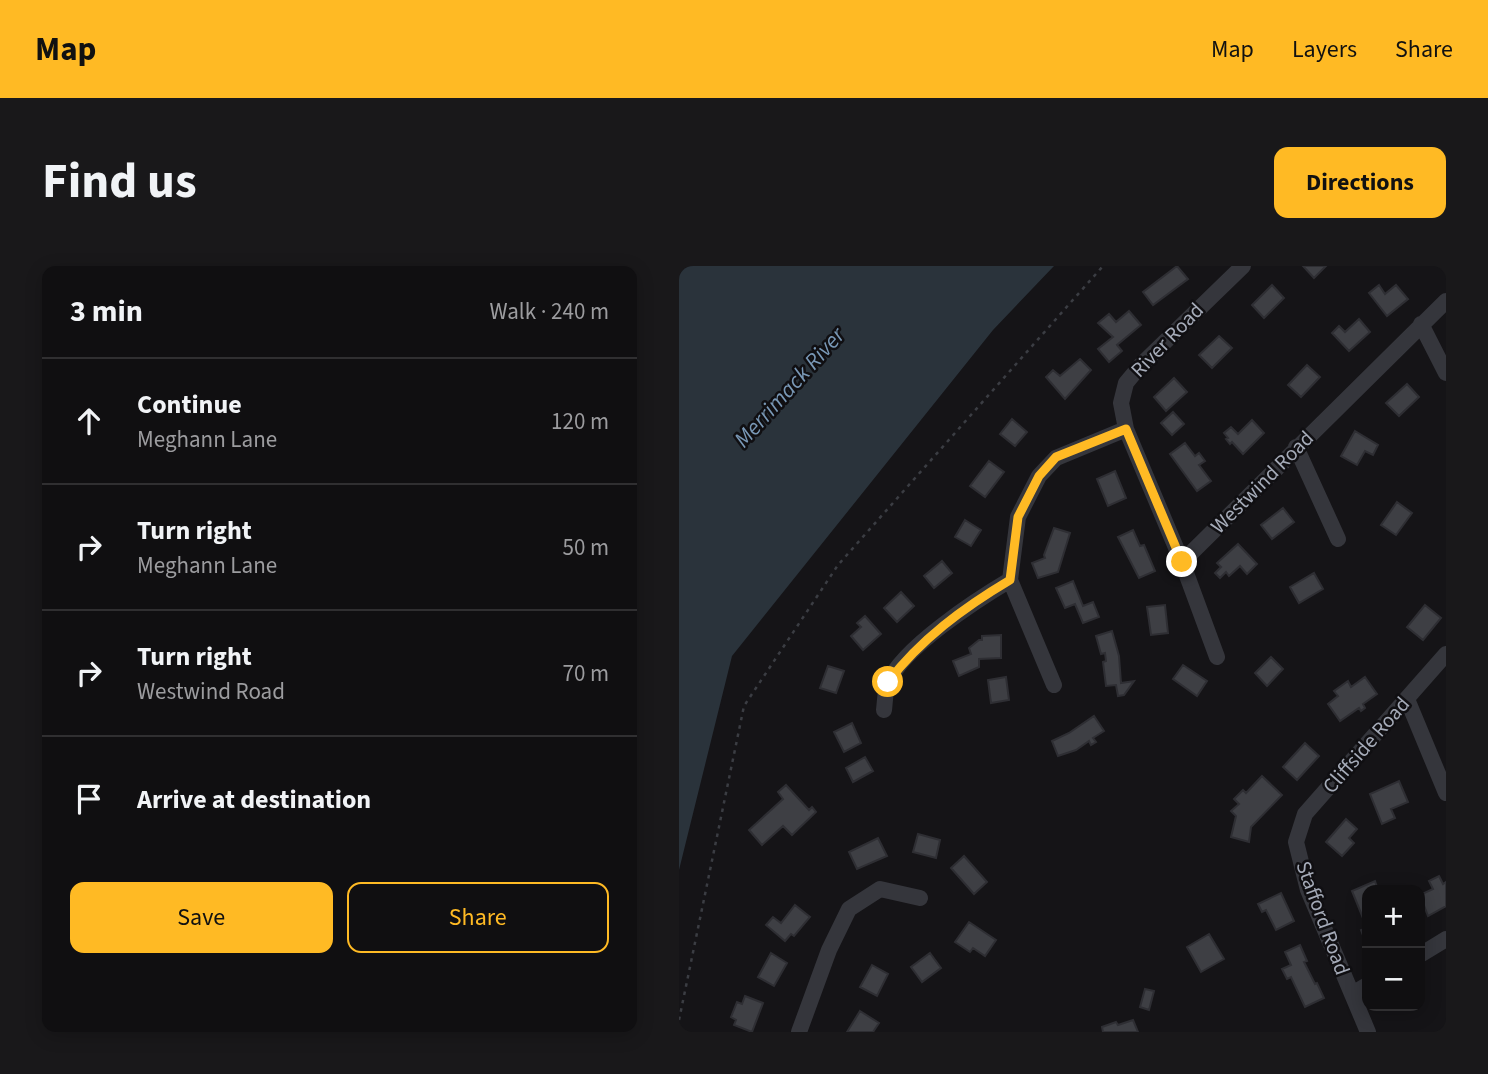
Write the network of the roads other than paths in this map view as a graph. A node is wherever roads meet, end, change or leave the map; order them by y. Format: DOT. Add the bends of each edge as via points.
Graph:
graph roads {
  1 [pos="1243,266"];
  2 [pos="1446,301"];
  3 [pos="1421,324"];
  4 [pos="1446,373"];
  5 [pos="1126,429"];
  6 [pos="1296,447"];
  7 [pos="1338,539"];
  8 [pos="1182,562"];
  9 [pos="1010,580"];
  10 [pos="1446,654"];
  11 [pos="1217,657"];
  12 [pos="1054,685"];
  13 [pos="1406,699"];
  14 [pos="884,710"];
  15 [pos="1446,793"];
  16 [pos="1296,842"];
  17 [pos="920,898"];
  18 [pos="1446,939"];
  19 [pos="1425,952"];
  20 [pos="1362,988"];
  21 [pos="1352,994"];
  22 [pos="799,1032"];
  23 [pos="1368,1032"];
  1 -- 5 [label="street, River Road" via="1126,383 1121,403"];
  2 -- 3 [label="street, Westwind Road"];
  3 -- 4 [label="street"];
  3 -- 6 [label="street, Westwind Road"];
  5 -- 8 [label="street"];
  5 -- 9 [label="street" via="1056,457 1039,476 1018,517"];
  6 -- 7 [label="street"];
  6 -- 8 [label="street, Westwind Road"];
  8 -- 11 [label="street"];
  9 -- 12 [label="street"];
  9 -- 14 [label="street" via="941,626 904,661 888,682"];
  10 -- 13 [label="street, Cliffside Road"];
  13 -- 15 [label="street"];
  13 -- 16 [label="street, Cliffside Road" via="1305,814"];
  16 -- 21 [label="street, Stafford Road" via="1308,890"];
  17 -- 22 [label="street" via="880,889 849,909"];
  18 -- 19 [label="street"];
  20 -- 21 [label="street"];
  21 -- 23 [label="street, Stafford Road"];
}
